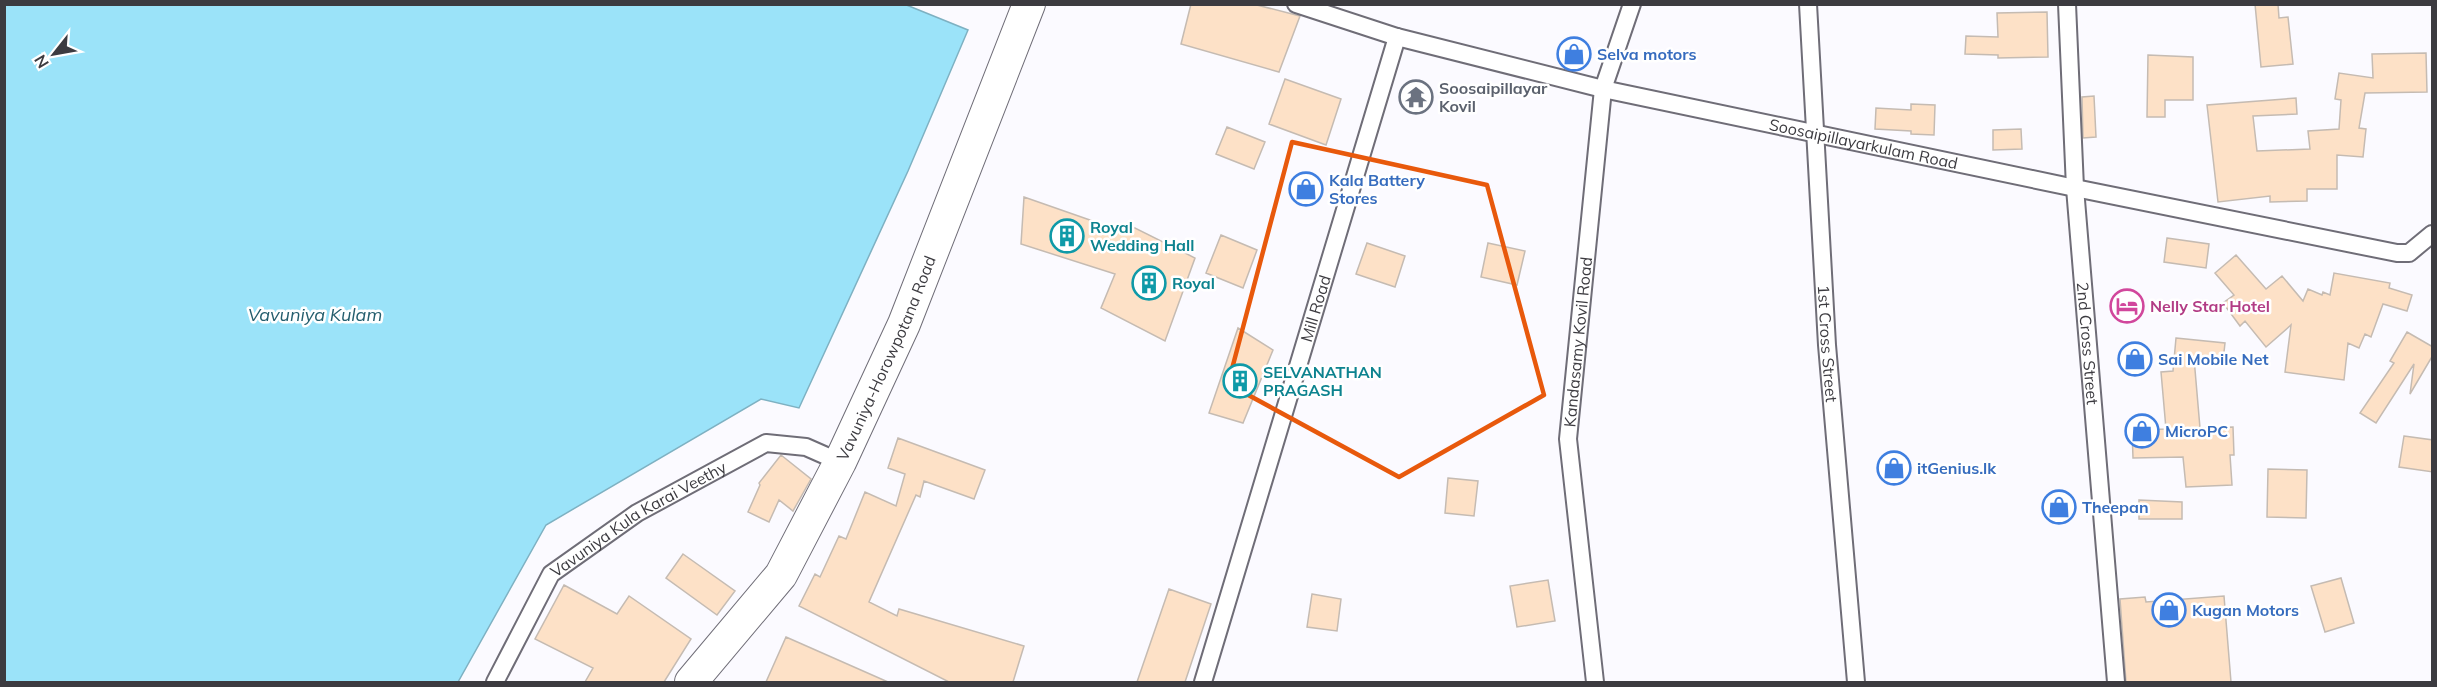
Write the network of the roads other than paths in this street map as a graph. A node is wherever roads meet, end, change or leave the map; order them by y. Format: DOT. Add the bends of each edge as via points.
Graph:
graph roads {
  1 [pos="1029,4"];
  2 [pos="1296,4"];
  3 [pos="1632,4"];
  4 [pos="1808,4"];
  5 [pos="2067,4"];
  6 [pos="1397,37"];
  7 [pos="1603,89"];
  8 [pos="1816,135"];
  9 [pos="2075,188"];
  10 [pos="2433,234"];
  11 [pos="840,462"];
  12 [pos="495,682"];
  13 [pos="691,682"];
  14 [pos="1203,682"];
  15 [pos="1595,682"];
  16 [pos="1856,682"];
  17 [pos="2116,682"];
  1 -- 11 [label="highway, Vavuniya-Horowpotana Road" via="904,324"];
  2 -- 6 [label="street, Soosaipillayarkulam Road"];
  3 -- 7 [label="street, Kandasamy Kovil Road"];
  4 -- 8 [label="street, 1st Cross Street"];
  5 -- 9 [label="street, 2nd Cross Street"];
  6 -- 7 [label="street, Soosaipillayarkulam Road"];
  6 -- 14 [label="street, Mill Road"];
  7 -- 8 [label="street, Soosaipillayarkulam Road"];
  7 -- 15 [label="street, Kandasamy Kovil Road" via="1568,439"];
  8 -- 9 [label="street, Soosaipillayarkulam Road"];
  8 -- 16 [label="street, 1st Cross Street" via="1827,345"];
  9 -- 10 [label="street, Soosaipillayarkulam Road" via="2397,253 2409,253"];
  9 -- 17 [label="street, 2nd Cross Street"];
  11 -- 12 [label="street, Vavuniya Kula Karai Veethy" via="806,447 766,443 637,513 551,574"];
  11 -- 13 [label="highway, Vavuniya-Horowpotana Road" via="781,575"];
}
